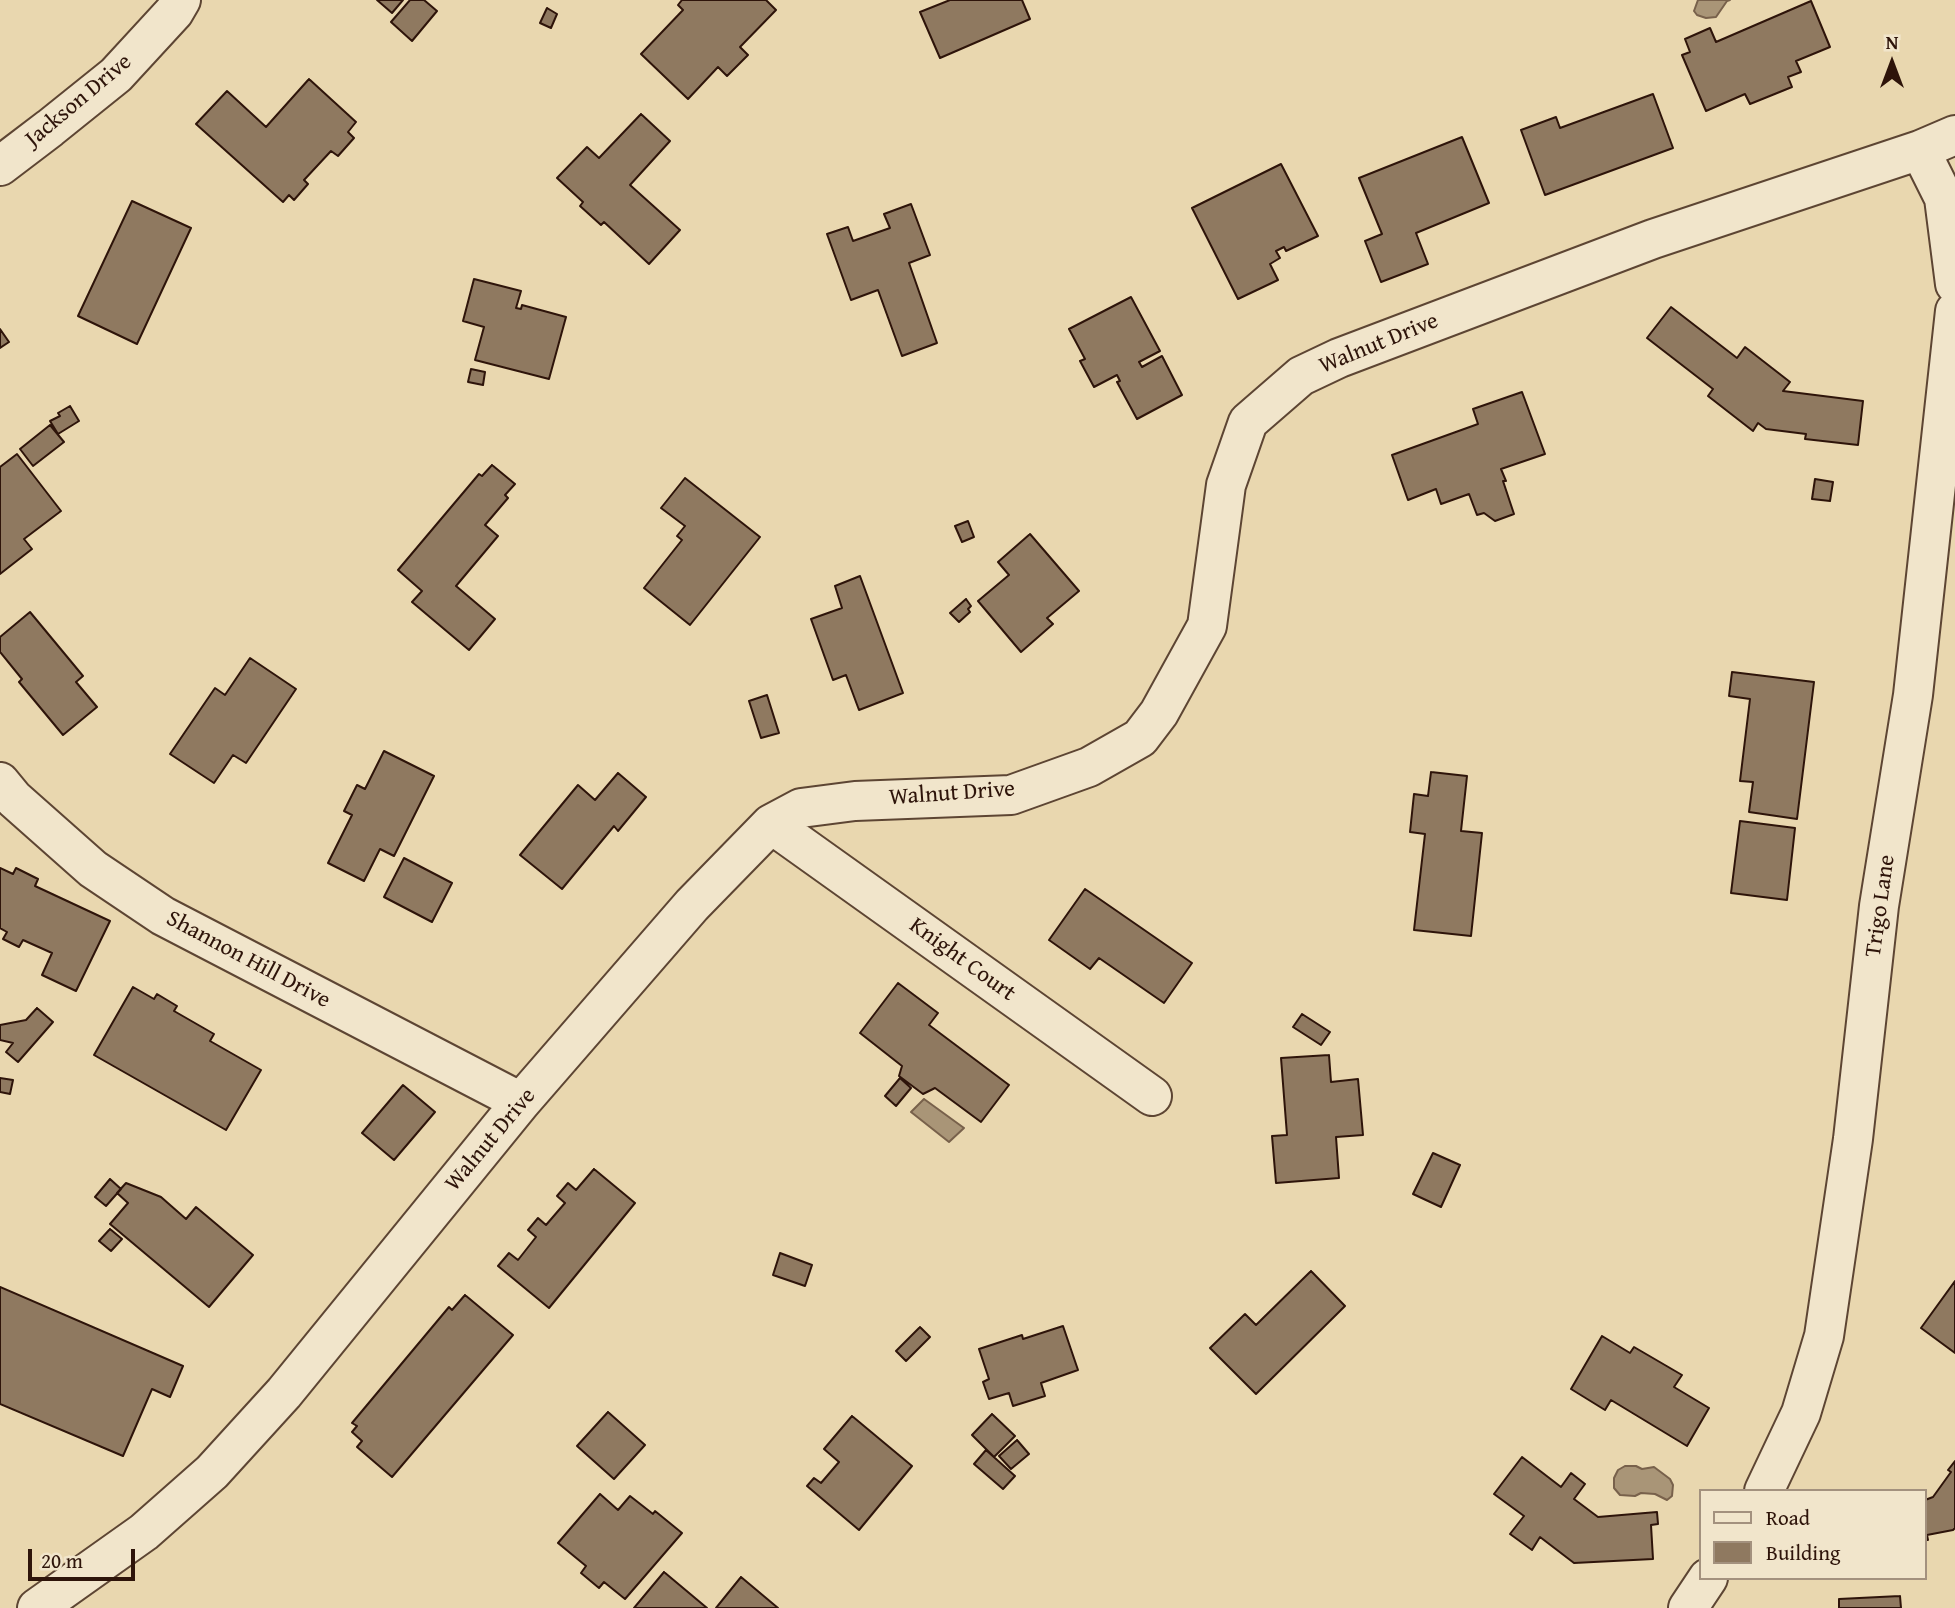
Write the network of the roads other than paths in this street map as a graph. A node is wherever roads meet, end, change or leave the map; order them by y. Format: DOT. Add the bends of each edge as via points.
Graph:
graph roads {
  1 [pos="181,0"];
  2 [pos="1955,135"];
  3 [pos="1920,150"];
  4 [pos="0,166"];
  5 [pos="1955,284"];
  6 [pos="1955,311"];
  7 [pos="0,782"];
  8 [pos="771,824"];
  9 [pos="1152,1096"];
  10 [pos="522,1102"];
  11 [pos="1765,1489"];
  12 [pos="1707,1580"];
  13 [pos="37,1608"];
  14 [pos="1688,1608"];
  1 -- 4 [label="street, Jackson Drive" via="116,75"];
  2 -- 3 [label="street, Walnut Drive"];
  3 -- 5 [label="street" via="1944,198"];
  3 -- 8 [label="street, Walnut Drive" via="1653,239 1301,376 1248,422 1226,485 1207,626 1140,738 1089,767 1011,795 855,800 801,808"];
  6 -- 11 [label="street, Trigo Lane" via="1913,695 1879,906 1853,1139 1824,1336 1801,1413"];
  7 -- 10 [label="street, Shannon Hill Drive" via="93,869 163,916"];
  8 -- 9 [label="street, Knight Court"];
  8 -- 10 [label="street, Walnut Drive" via="692,905"];
  10 -- 13 [label="street, Walnut Drive" via="284,1393 212,1472 144,1532"];
  12 -- 14 [label="street"];
}
